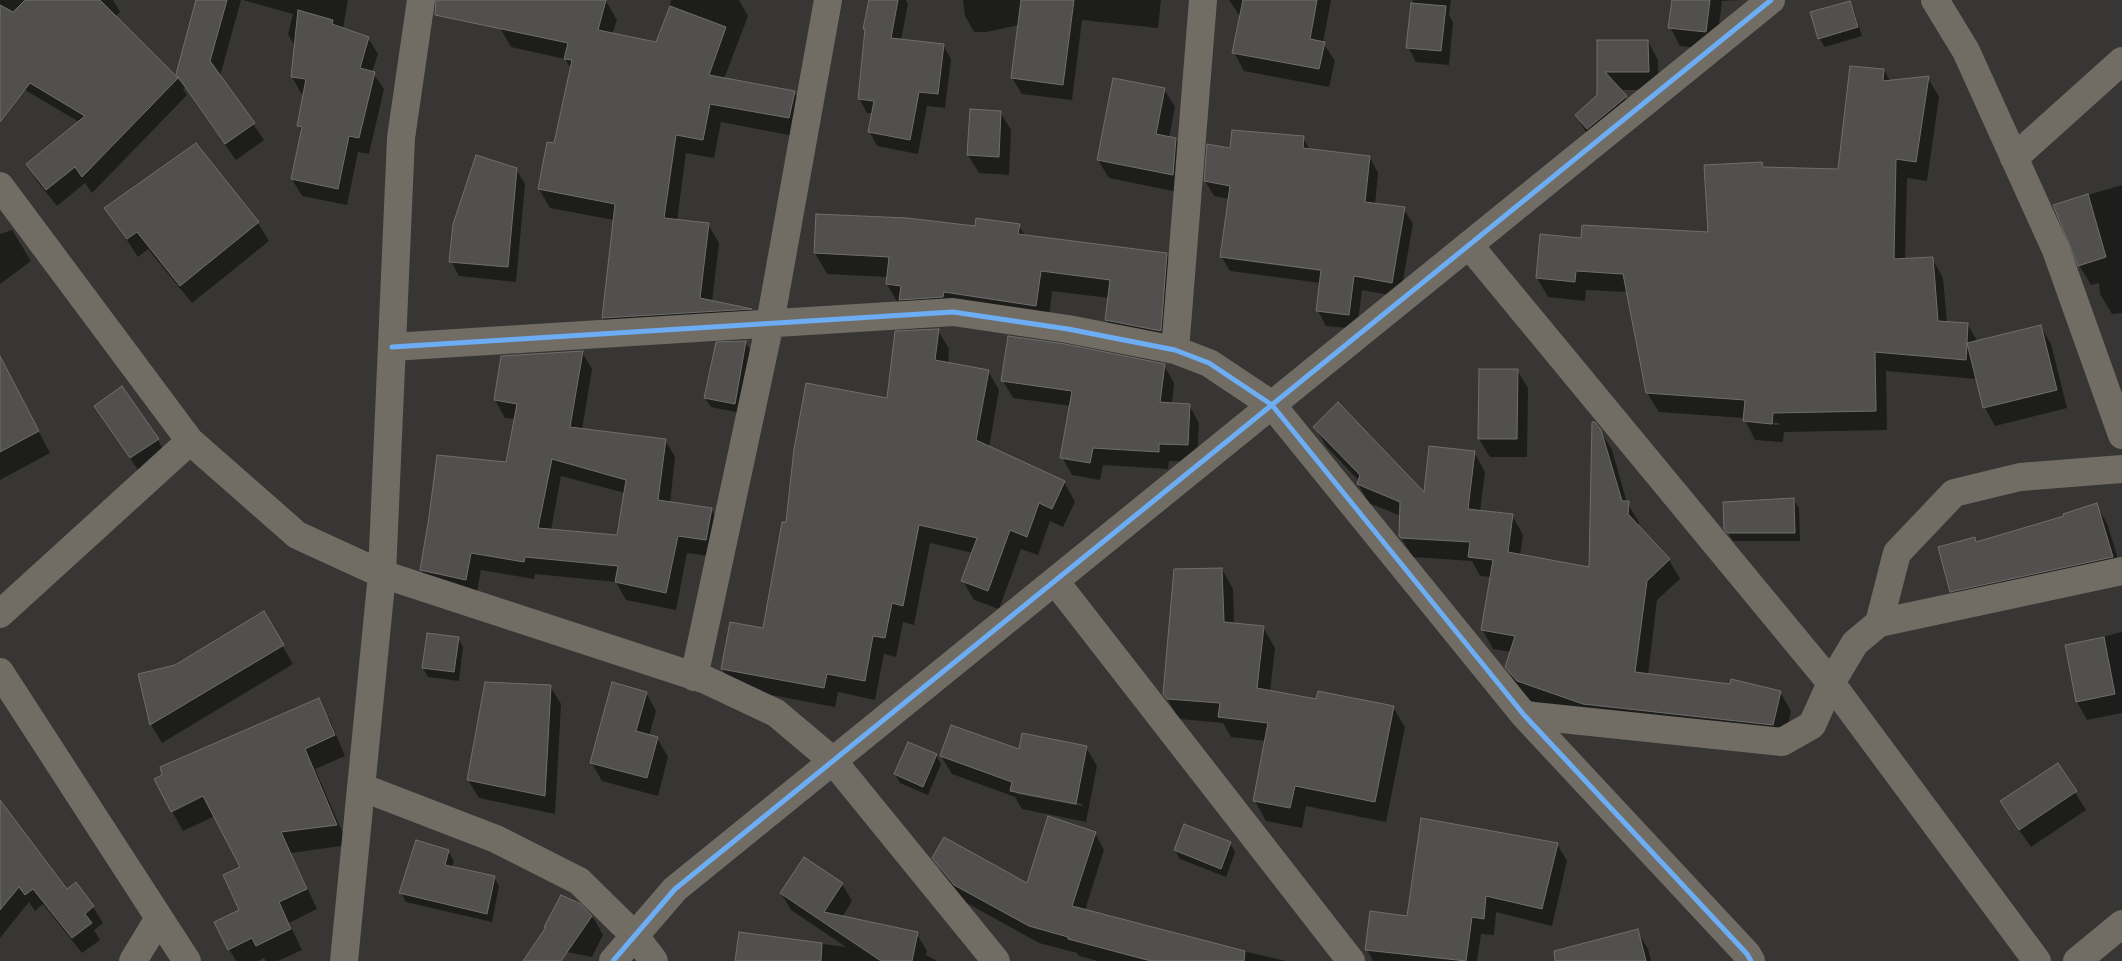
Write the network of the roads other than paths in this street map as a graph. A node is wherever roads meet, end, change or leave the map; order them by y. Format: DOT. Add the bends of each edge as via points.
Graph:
graph roads {
  1 [pos="421,0"];
  2 [pos="828,0"];
  3 [pos="1203,0"];
  4 [pos="1771,0"];
  5 [pos="1935,0"];
  6 [pos="2122,61"];
  7 [pos="2014,158"];
  8 [pos="0,186"];
  9 [pos="1469,245"];
  10 [pos="770,323"];
  11 [pos="392,347"];
  12 [pos="1176,350"];
  13 [pos="1272,405"];
  14 [pos="2122,435"];
  15 [pos="190,441"];
  16 [pos="2122,469"];
  17 [pos="2122,571"];
  18 [pos="382,574"];
  19 [pos="1055,581"];
  20 [pos="0,614"];
  21 [pos="1879,623"];
  22 [pos="0,672"];
  23 [pos="694,677"];
  24 [pos="1831,683"];
  25 [pos="1524,715"];
  26 [pos="833,761"];
  27 [pos="361,787"];
  28 [pos="159,918"];
  29 [pos="2122,924"];
  30 [pos="635,936"];
  31 [pos="1747,959"];
  32 [pos="133,961"];
  33 [pos="187,961"];
  34 [pos="344,961"];
  35 [pos="613,961"];
  36 [pos="654,961"];
  37 [pos="996,961"];
  38 [pos="1351,961"];
  39 [pos="2037,961"];
  40 [pos="2077,961"];
  1 -- 11 [label="street" via="402,138"];
  2 -- 10 [label="street"];
  3 -- 12 [label="street"];
  4 -- 9 [label="street"];
  5 -- 7 [label="street" via="1966,51"];
  6 -- 7 [label="street"];
  7 -- 14 [label="street" via="2056,250"];
  8 -- 15 [label="street"];
  9 -- 13 [label="street"];
  9 -- 24 [label="street"];
  10 -- 11 [label="street"];
  10 -- 12 [label="street" via="953,312 1068,329"];
  10 -- 23 [label="street"];
  11 -- 18 [label="street"];
  12 -- 13 [label="street" via="1209,363"];
  13 -- 19 [label="street"];
  13 -- 25 [label="street"];
  15 -- 18 [label="street" via="297,535"];
  15 -- 20 [label="street"];
  16 -- 21 [label="street" via="2020,477 1954,493 1897,554"];
  17 -- 21 [label="street"];
  18 -- 23 [label="street"];
  18 -- 27 [label="street"];
  19 -- 26 [label="street"];
  19 -- 38 [label="street"];
  21 -- 24 [label="street" via="1855,643"];
  22 -- 28 [label="street"];
  23 -- 26 [label="street" via="776,712"];
  24 -- 25 [label="street" via="1812,726 1782,742"];
  24 -- 39 [label="street"];
  25 -- 31 [label="street"];
  26 -- 30 [label="street" via="676,889"];
  26 -- 37 [label="street"];
  27 -- 30 [label="street" via="496,839 579,881"];
  27 -- 34 [label="street"];
  28 -- 32 [label="street"];
  28 -- 33 [label="street"];
  29 -- 40 [label="street"];
  30 -- 35 [label="street"];
  30 -- 36 [label="street"];
}
